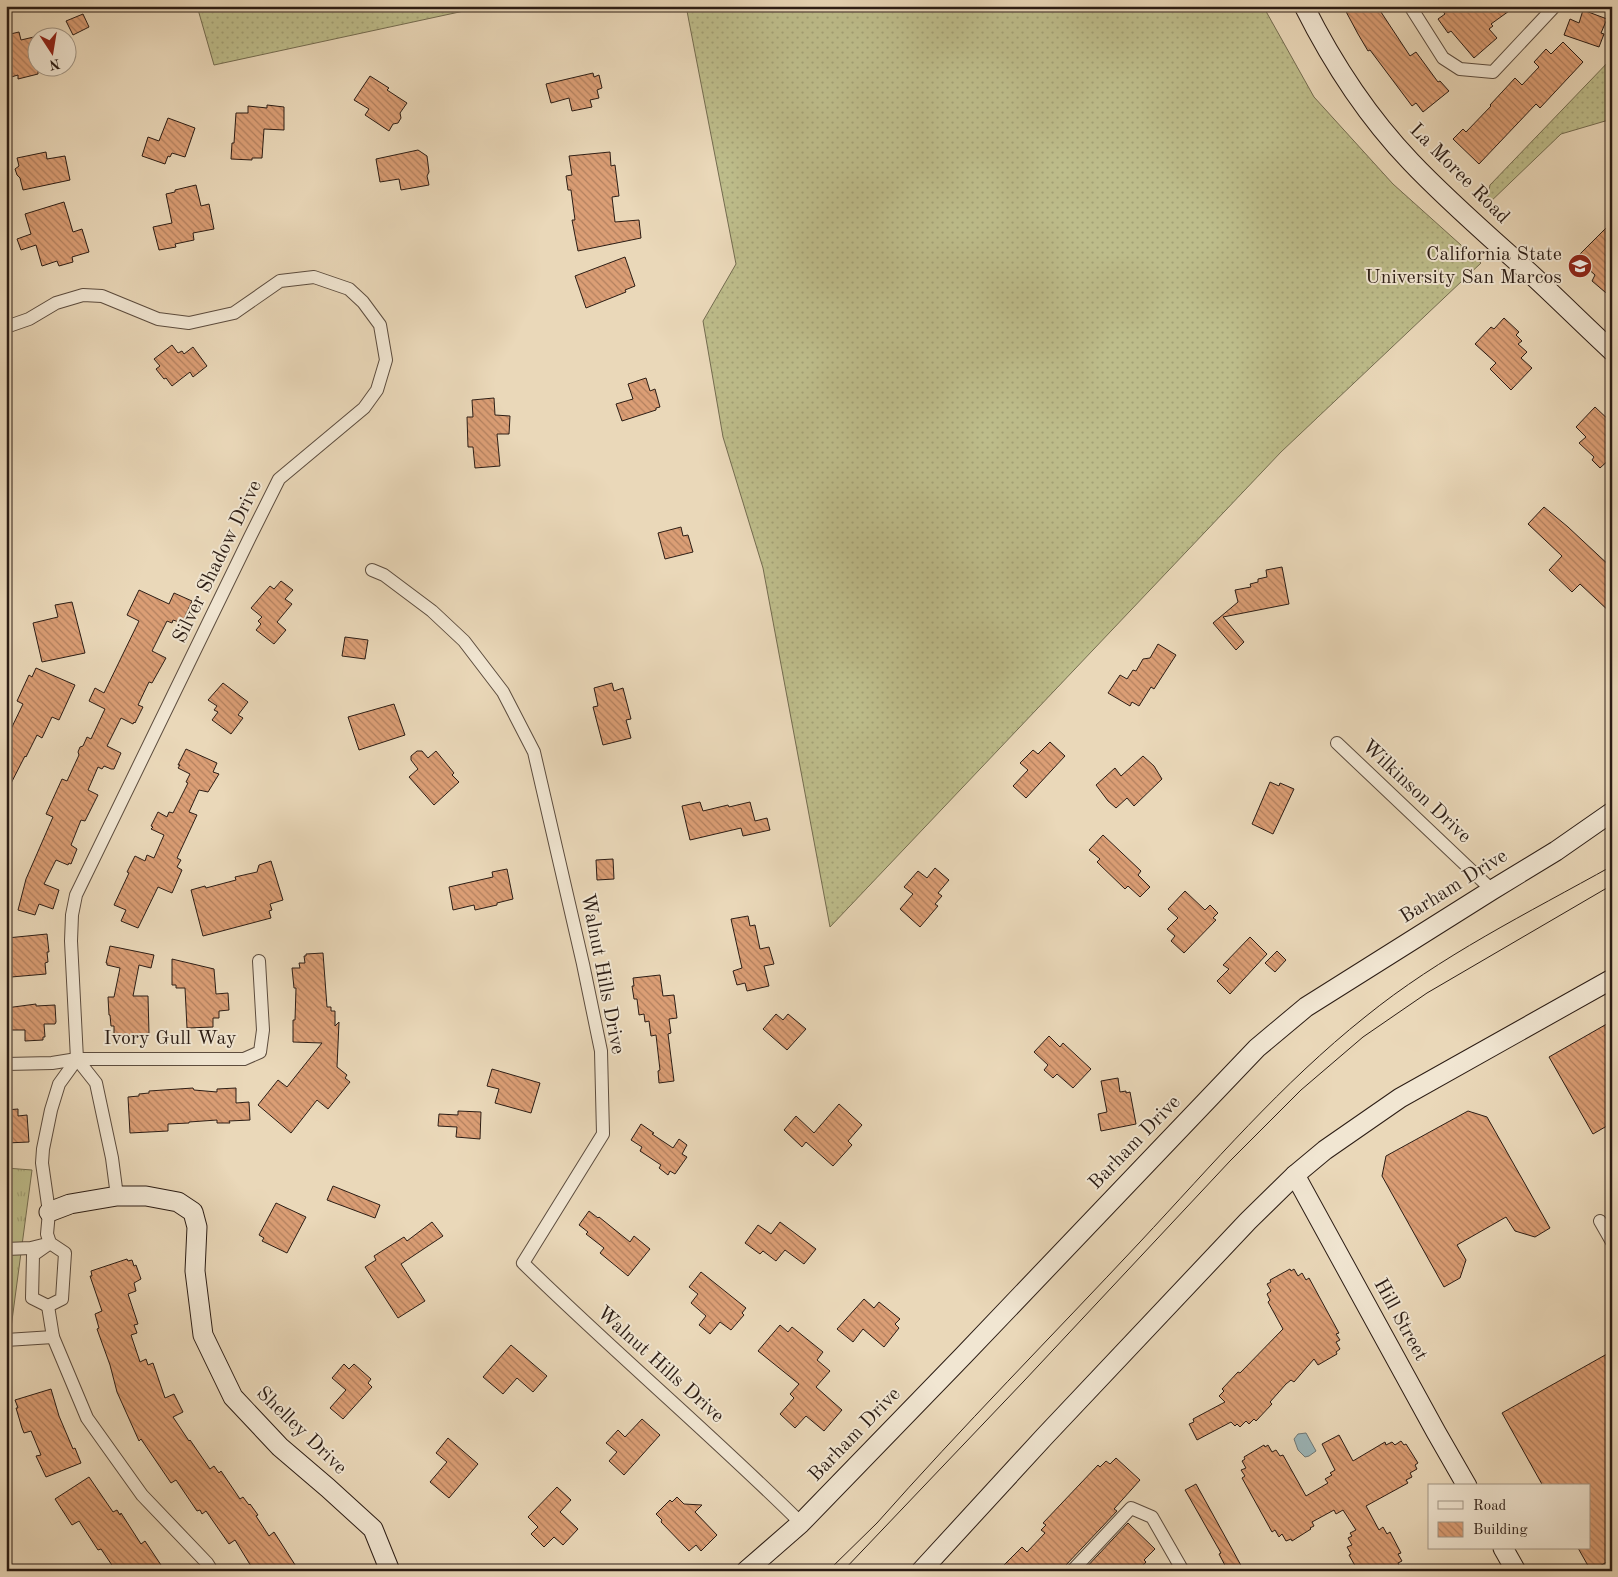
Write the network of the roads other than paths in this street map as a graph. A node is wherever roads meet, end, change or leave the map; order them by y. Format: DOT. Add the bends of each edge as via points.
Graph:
graph roads {
  1 [pos="1304,6"];
  2 [pos="1410,6"];
  3 [pos="1555,6"];
  4 [pos="6,327"];
  5 [pos="1612,350"];
  6 [pos="372,570"];
  7 [pos="1337,743"];
  8 [pos="1612,812"];
  9 [pos="1492,890"];
  10 [pos="258,960"];
  11 [pos="1612,979"];
  12 [pos="77,1059"];
  13 [pos="6,1064"];
  14 [pos="1295,1175"];
  15 [pos="117,1196"];
  16 [pos="49,1212"];
  17 [pos="1600,1221"];
  18 [pos="1612,1242"];
  19 [pos="50,1243"];
  20 [pos="6,1249"];
  21 [pos="48,1306"];
  22 [pos="53,1336"];
  23 [pos="6,1340"];
  24 [pos="1466,1484"];
  25 [pos="801,1523"];
  26 [pos="1504,1550"];
  27 [pos="212,1571"];
  28 [pos="390,1571"];
  29 [pos="746,1571"];
  30 [pos="922,1571"];
  31 [pos="1072,1571"];
  32 [pos="1183,1571"];
  33 [pos="1516,1571"];
  1 -- 5 [label="street, La Moree Road" via="1345,78 1409,160"];
  2 -- 3 [label="street" via="1443,58 1460,69 1493,72"];
  4 -- 12 [label="street, Silver Shadow Drive" via="29,319 56,303 83,295 102,296 158,319 189,322 234,313 280,281 314,277 349,289 363,302 380,325 386,360 377,390 364,408 279,479 76,895 71,941"];
  6 -- 25 [label="street, Walnut Hills Drive" via="384,575 464,641 504,692 534,752 583,964 601,1051 603,1134 523,1263"];
  7 -- 9 [label="street, Wilkinson Drive"];
  8 -- 9 [label="street, Barham Drive" via="1556,852"];
  9 -- 25 [label="street, Barham Drive" via="1306,1007 1257,1048"];
  10 -- 12 [label="street, Ivory Gull Way" via="263,1030 260,1052 244,1058"];
  11 -- 14 [label="street" via="1400,1098"];
  12 -- 13 [label="street"];
  12 -- 15 [label="street" via="96,1083"];
  12 -- 16 [label="street" via="59,1084 51,1110 42,1163"];
  14 -- 24 [label="street, Hill Street"];
  14 -- 30 [label="street" via="1058,1421"];
  15 -- 16 [label="street, Shelley Drive" via="70,1204"];
  15 -- 28 [label="street, Shelley Drive" via="146,1196 178,1202 193,1212 197,1227 195,1271 202,1335 233,1397 280,1447 373,1529"];
  16 -- 19 [label="street" via="47,1234"];
  17 -- 18 [label="street"];
  19 -- 20 [label="street"];
  19 -- 21 [label="street" via="65,1253 62,1299"];
  19 -- 21 [label="street" via="33,1255 32,1298"];
  21 -- 22 [label="street"];
  22 -- 23 [label="street"];
  22 -- 27 [label="street" via="88,1418 142,1495"];
  25 -- 29 [label="street, Barham Drive"];
  26 -- 33 [label="street"];
  31 -- 32 [label="street" via="1131,1508 1152,1517"];
}
